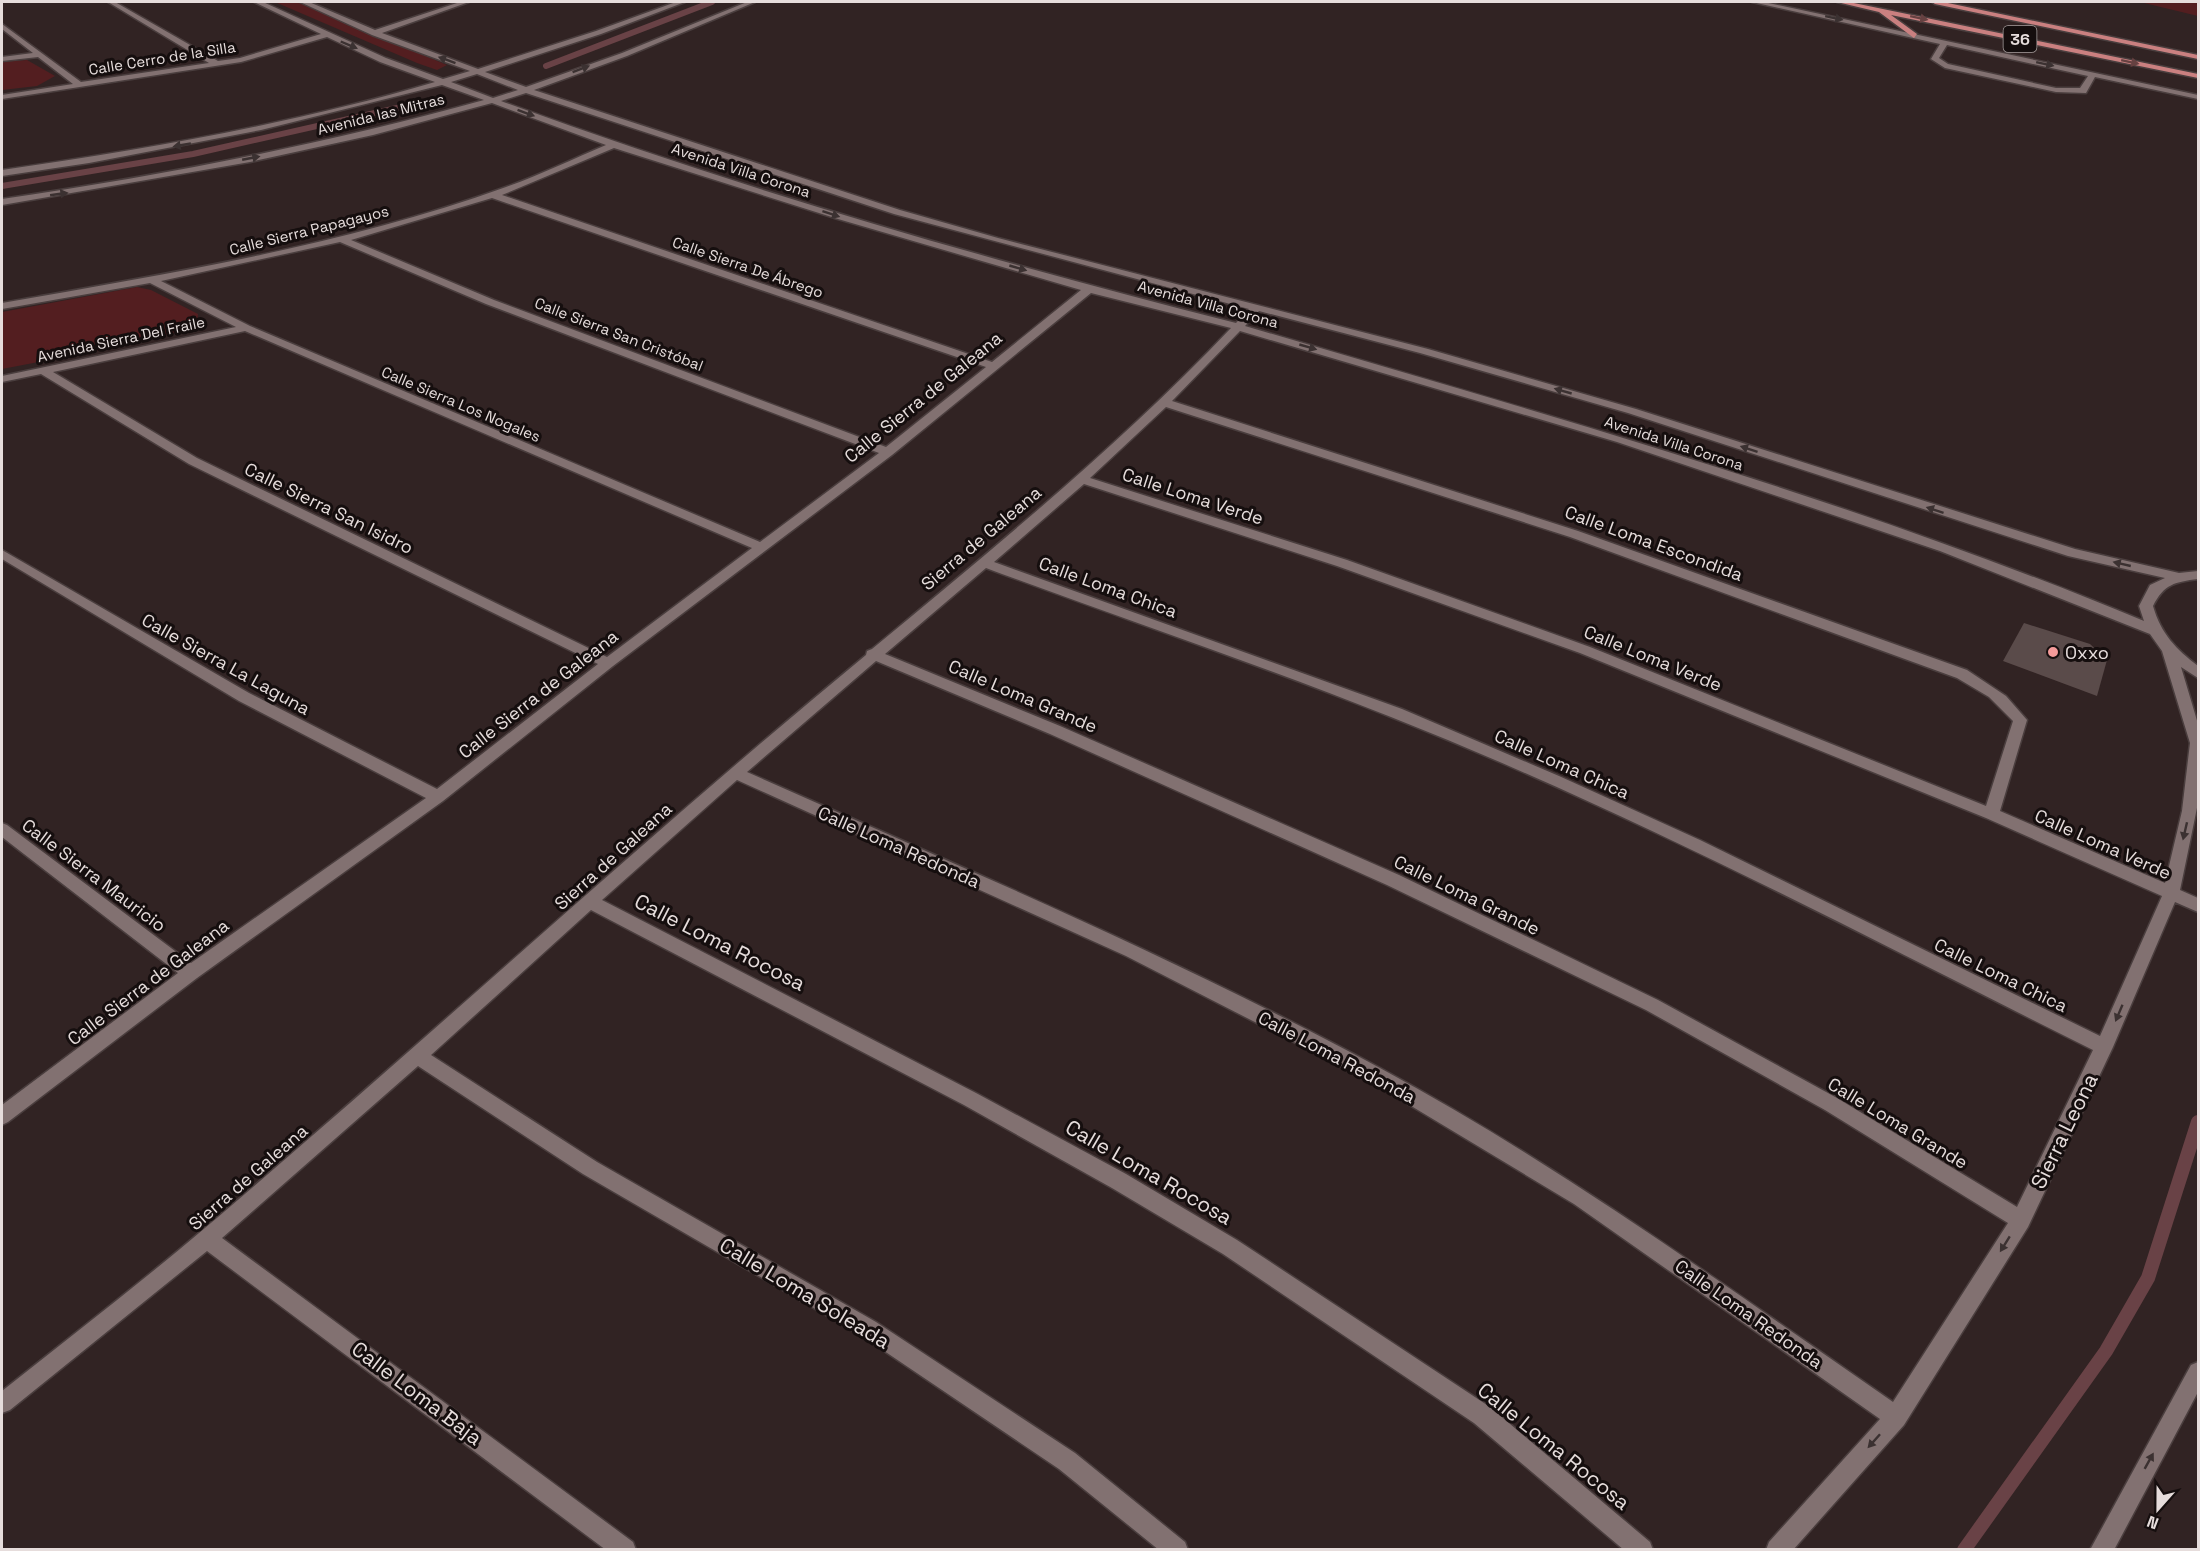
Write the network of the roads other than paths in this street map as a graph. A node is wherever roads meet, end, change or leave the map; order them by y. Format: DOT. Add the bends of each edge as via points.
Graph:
graph roads {
  1 [pos="111,2"];
  2 [pos="258,2"];
  3 [pos="304,2"];
  4 [pos="466,2"];
  5 [pos="652,2"];
  6 [pos="681,2"];
  7 [pos="752,2"];
  8 [pos="1756,2"];
  9 [pos="1841,2"];
  10 [pos="1869,2"];
  11 [pos="1935,2"];
  12 [pos="1974,2"];
  13 [pos="1880,9"];
  14 [pos="645,16"];
  15 [pos="2035,24"];
  16 [pos="2,26"];
  17 [pos="375,33"];
  18 [pos="325,35"];
  19 [pos="1914,36"];
  20 [pos="1945,42"];
  21 [pos="39,56"];
  22 [pos="2199,57"];
  23 [pos="2,60"];
  24 [pos="217,63"];
  25 [pos="481,73"];
  26 [pos="2093,74"];
  27 [pos="2199,76"];
  28 [pos="442,83"];
  29 [pos="81,86"];
  30 [pos="526,90"];
  31 [pos="2,97"];
  32 [pos="2199,97"];
  33 [pos="492,100"];
  34 [pos="614,145"];
  35 [pos="2,173"];
  36 [pos="493,195"];
  37 [pos="2,202"];
  38 [pos="341,239"];
  39 [pos="153,281"];
  40 [pos="1089,289"];
  41 [pos="2,306"];
  42 [pos="1256,308"];
  43 [pos="1239,327"];
  44 [pos="246,328"];
  45 [pos="993,366"];
  46 [pos="42,370"];
  47 [pos="2,379"];
  48 [pos="1166,403"];
  49 [pos="888,452"];
  50 [pos="1081,479"];
  51 [pos="761,547"];
  52 [pos="2,554"];
  53 [pos="985,563"];
  54 [pos="2199,575"];
  55 [pos="2179,577"];
  56 [pos="2153,630"];
  57 [pos="2169,651"];
  58 [pos="872,654"];
  59 [pos="608,663"];
  60 [pos="2199,673"];
  61 [pos="2198,743"];
  62 [pos="735,773"];
  63 [pos="438,797"];
  64 [pos="1991,814"];
  65 [pos="2,830"];
  66 [pos="2170,893"];
  67 [pos="590,903"];
  68 [pos="2199,905"];
  69 [pos="191,974"];
  70 [pos="2104,1047"];
  71 [pos="418,1056"];
  72 [pos="2,1116"];
  73 [pos="2021,1220"];
  74 [pos="207,1239"];
  75 [pos="2199,1372"];
  76 [pos="3,1403"];
  77 [pos="1896,1417"];
  78 [pos="625,1550"];
  79 [pos="1177,1550"];
  80 [pos="1642,1550"];
  81 [pos="1777,1550"];
  82 [pos="2101,1550"];
  1 -- 24 [label="street"];
  2 -- 18 [label="street, Avenida Villa Corona"];
  3 -- 17 [label="street, Avenida Villa Corona"];
  4 -- 17 [label="street"];
  5 -- 14 [label="street"];
  6 -- 14 [label="street, Avenida las Mitras"];
  30 -- 7 [label="street, Avenida las Mitras, one-way"];
  8 -- 19 [label="street, one-way"];
  9 -- 13 [label="main road, 36"];
  10 -- 13 [label="main road"];
  11 -- 15 [label="main road, 36"];
  12 -- 15 [label="main road"];
  13 -- 19 [label="main road"];
  13 -- 27 [label="main road, 36, one-way"];
  14 -- 25 [label="street, Avenida las Mitras"];
  15 -- 22 [label="main road, 36"];
  16 -- 21 [label="street"];
  25 -- 17 [label="street, Avenida Villa Corona, one-way"];
  18 -- 24 [label="street, Calle Cerro de la Silla"];
  18 -- 28 [label="street, Avenida Villa Corona, one-way"];
  19 -- 20 [label="street"];
  20 -- 26 [label="street, one-way"];
  20 -- 26 [label="street" via="1935,58 1945,66 2056,90 2083,91"];
  21 -- 23 [label="street"];
  21 -- 29 [label="street"];
  24 -- 29 [label="street, Calle Cerro de la Silla"];
  25 -- 28 [label="street, Avenida las Mitras"];
  25 -- 30 [label="street, Avenida Villa Corona"];
  26 -- 32 [label="street"];
  28 -- 33 [label="street, Avenida Villa Corona"];
  28 -- 35 [label="street, Avenida las Mitras, one-way" via="224,137"];
  29 -- 31 [label="street, Calle Cerro de la Silla"];
  30 -- 33 [label="street, Avenida las Mitras"];
  30 -- 42 [label="street, Avenida Villa Corona" via="897,212"];
  33 -- 34 [label="street, Avenida Villa Corona, one-way"];
  37 -- 33 [label="street, Avenida las Mitras, one-way" via="266,155"];
  34 -- 36 [label="street, Calle Sierra Papagayos"];
  34 -- 40 [label="street, Avenida Villa Corona, one-way" via="841,217"];
  36 -- 38 [label="street, Calle Sierra Papagayos"];
  36 -- 45 [label="street, Calle Sierra De Ábrego"];
  38 -- 39 [label="street, Calle Sierra Papagayos"];
  38 -- 49 [label="street, Calle Sierra San Cristóbal" via="490,302"];
  39 -- 41 [label="street, Calle Sierra Papagayos"];
  39 -- 44 [label="street, Calle Sierra Los Nogales"];
  40 -- 43 [label="street, Avenida Villa Corona"];
  40 -- 45 [label="street, Calle Sierra de Galeana"];
  42 -- 43 [label="street, Sierra de Galeana"];
  55 -- 42 [label="street, Avenida Villa Corona, one-way" via="2073,553 1632,411"];
  43 -- 48 [label="street, Sierra de Galeana"];
  43 -- 56 [label="street, Avenida Villa Corona, one-way" via="1632,444 1945,548"];
  44 -- 46 [label="street, Avenida Sierra Del Fraile"];
  44 -- 51 [label="street, Calle Sierra Los Nogales"];
  45 -- 49 [label="street, Calle Sierra de Galeana"];
  46 -- 47 [label="street, Avenida Sierra Del Fraile"];
  46 -- 59 [label="street, Calle Sierra San Isidro" via="193,460"];
  48 -- 50 [label="street, Sierra de Galeana"];
  48 -- 64 [label="street, Calle Loma Escondida" via="1574,534 1962,674 2008,704 2020,720"];
  49 -- 51 [label="street, Calle Sierra de Galeana"];
  50 -- 53 [label="street, Sierra de Galeana"];
  50 -- 64 [label="street, Calle Loma Verde" via="1342,563 1586,650"];
  51 -- 59 [label="street, Calle Sierra de Galeana"];
  52 -- 63 [label="street, Calle Sierra La Laguna" via="243,698"];
  53 -- 58 [label="street, Sierra de Galeana"];
  53 -- 70 [label="street, Calle Loma Chica" via="1397,713 1554,780 1694,844"];
  54 -- 55 [label="street"];
  55 -- 56 [label="street" via="2155,588 2146,606"];
  56 -- 57 [label="street"];
  57 -- 60 [label="street"];
  57 -- 61 [label="street, Sierra Leona"];
  58 -- 62 [label="street, Sierra de Galeana"];
  58 -- 73 [label="street, Calle Loma Grande" via="1055,730 1393,880 1652,1005 1831,1104"];
  59 -- 63 [label="street, Calle Sierra de Galeana"];
  61 -- 66 [label="street, Sierra Leona, one-way" via="2190,811"];
  62 -- 67 [label="street, Sierra de Galeana"];
  62 -- 77 [label="street, Calle Loma Redonda" via="1132,951 1374,1074 1581,1197"];
  63 -- 69 [label="street, Calle Sierra de Galeana"];
  64 -- 66 [label="street, Calle Loma Verde"];
  65 -- 69 [label="street, Calle Sierra Mauricio"];
  66 -- 68 [label="street, Calle Loma Verde"];
  66 -- 70 [label="street, Sierra Leona, one-way"];
  67 -- 71 [label="street, Sierra de Galeana"];
  67 -- 80 [label="street, Calle Loma Rocosa" via="970,1098 1230,1247 1482,1415"];
  69 -- 72 [label="street, Calle Sierra de Galeana"];
  70 -- 73 [label="street, Sierra Leona"];
  71 -- 74 [label="street, Sierra de Galeana"];
  71 -- 79 [label="street, Calle Loma Soleada" via="590,1168 869,1329 1067,1461"];
  73 -- 77 [label="street, Sierra Leona, one-way"];
  74 -- 76 [label="street, Sierra de Galeana"];
  74 -- 78 [label="street, Calle Loma Baja"];
  82 -- 75 [label="street, one-way"];
  77 -- 81 [label="street, Sierra Leona, one-way"];
}
